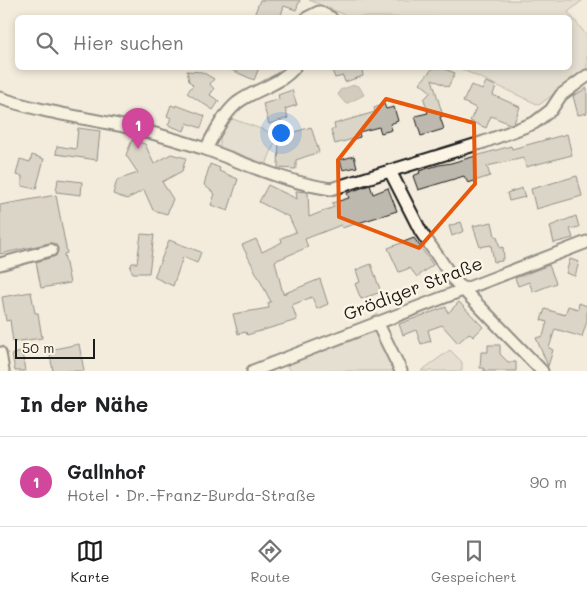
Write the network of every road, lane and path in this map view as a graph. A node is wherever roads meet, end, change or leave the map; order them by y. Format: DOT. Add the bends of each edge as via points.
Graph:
graph roads {
  1 [pos="313,15"];
  2 [pos="325,15"];
  3 [pos="292,70"];
  4 [pos="587,76"];
  5 [pos="0,98"];
  6 [pos="206,149"];
  7 [pos="390,172"];
  8 [pos="587,242"];
  9 [pos="51,250"];
  10 [pos="0,264"];
  11 [pos="461,289"];
  12 [pos="377,322"];
  13 [pos="0,353"];
  14 [pos="3,371"];
  15 [pos="253,371"];
  16 [pos="401,371"];
  17 [pos="542,371"];
  1 -- 2 [label="street" via="319,12"];
  3 -- 6 [label="street" via="274,84 236,104"];
  4 -- 7 [label="street" via="561,95 551,110 534,123"];
  5 -- 6 [label="street" via="30,108 144,131"];
  6 -- 7 [label="street" via="266,173 308,186 331,189"];
  7 -- 11 [label="street" via="421,232"];
  8 -- 11 [label="street, Grödiger Straße"];
  9 -- 10 [label="street"];
  11 -- 12 [label="street, Grödiger Straße"];
  11 -- 17 [label="street"];
  12 -- 15 [label="street, Grödiger Straße"];
  12 -- 16 [label="street"];
  13 -- 14 [label="street"];
}
